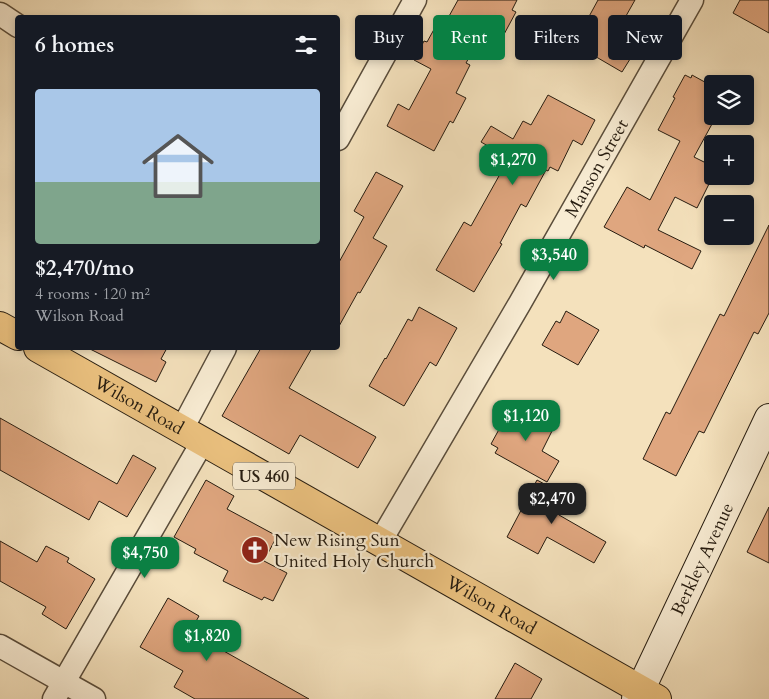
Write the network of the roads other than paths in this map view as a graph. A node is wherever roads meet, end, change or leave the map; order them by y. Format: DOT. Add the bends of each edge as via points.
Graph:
graph roads {
  1 [pos="415,0"];
  2 [pos="692,0"];
  3 [pos="0,14"];
  4 [pos="15,24"];
  5 [pos="340,135"];
  6 [pos="0,326"];
  7 [pos="15,334"];
  8 [pos="42,350"];
  9 [pos="224,350"];
  10 [pos="768,425"];
  11 [pos="192,435"];
  12 [pos="380,542"];
  13 [pos="0,646"];
  14 [pos="59,691"];
  15 [pos="645,696"];
  16 [pos="94,699"];
  1 -- 5 [label="street"];
  2 -- 12 [label="street, Manson Street"];
  3 -- 4 [label="street"];
  6 -- 7 [label="main road"];
  8 -- 11 [label="main road, Wilson Road / US 460"];
  9 -- 11 [label="street"];
  10 -- 15 [label="street, Berkley Avenue"];
  11 -- 12 [label="main road, Wilson Road / US 460"];
  11 -- 14 [label="street"];
  12 -- 15 [label="main road, Wilson Road / US 460"];
  13 -- 14 [label="street"];
  14 -- 16 [label="street"];
}
